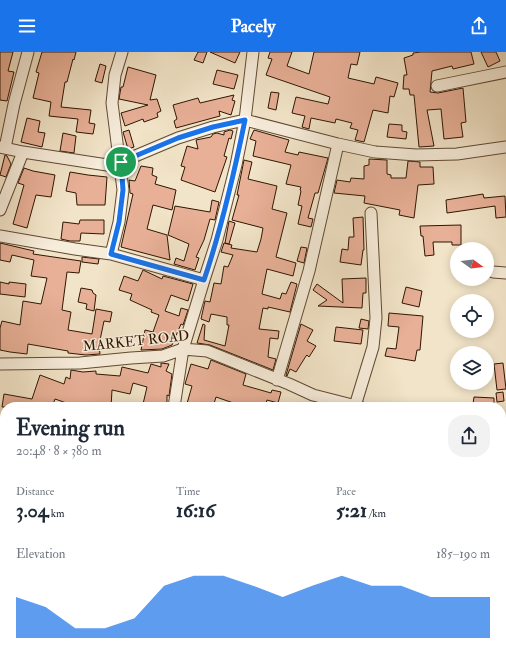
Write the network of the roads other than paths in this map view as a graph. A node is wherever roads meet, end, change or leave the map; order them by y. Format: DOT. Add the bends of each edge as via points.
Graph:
graph roads {
  1 [pos="28,52"];
  2 [pos="122,52"];
  3 [pos="252,52"];
  4 [pos="506,72"];
  5 [pos="437,86"];
  6 [pos="245,120"];
  7 [pos="338,144"];
  8 [pos="506,147"];
  9 [pos="3,148"];
  10 [pos="23,152"];
  11 [pos="121,162"];
  12 [pos="0,210"];
  13 [pos="371,214"];
  14 [pos="0,236"];
  15 [pos="111,254"];
  16 [pos="494,272"];
  17 [pos="506,272"];
  18 [pos="204,280"];
  19 [pos="183,349"];
  20 [pos="0,364"];
  21 [pos="276,380"];
  22 [pos="175,402"];
  23 [pos="339,402"];
  24 [pos="358,402"];
  1 -- 9 [label="street"];
  2 -- 11 [label="street" via="115,75 112,103"];
  3 -- 6 [label="street"];
  4 -- 5 [label="street"];
  6 -- 7 [label="street"];
  6 -- 11 [label="street" via="178,138"];
  6 -- 18 [label="street" via="217,240"];
  7 -- 8 [label="street" via="375,152 416,155 457,154"];
  7 -- 21 [label="street" via="309,271"];
  9 -- 10 [label="street"];
  10 -- 11 [label="street" via="107,165"];
  10 -- 12 [label="street"];
  11 -- 15 [label="street" via="123,190"];
  13 -- 24 [label="street" via="376,318 373,347"];
  14 -- 15 [label="street"];
  15 -- 18 [label="street"];
  16 -- 17 [label="street"];
  18 -- 19 [label="street"];
  19 -- 20 [label="street, MARKET ROAD" via="163,356"];
  19 -- 21 [label="street, MARKET ROAD" via="207,351"];
  19 -- 22 [label="street"];
  21 -- 23 [label="street, MARKET ROAD" via="313,396"];
}
